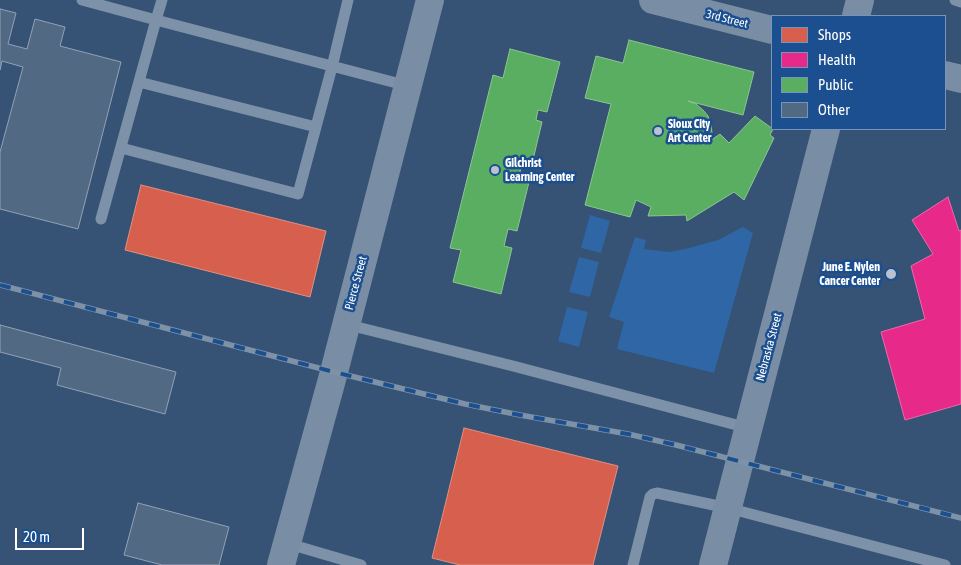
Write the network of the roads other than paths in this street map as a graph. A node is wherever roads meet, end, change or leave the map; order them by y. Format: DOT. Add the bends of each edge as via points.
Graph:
graph roads {
  1 [pos="82,0"];
  2 [pos="162,0"];
  3 [pos="348,0"];
  4 [pos="430,0"];
  5 [pos="653,0"];
  6 [pos="860,0"];
  7 [pos="955,0"];
  8 [pos="961,2"];
  9 [pos="856,15"];
  10 [pos="156,20"];
  11 [pos="771,30"];
  12 [pos="332,67"];
  13 [pos="946,75"];
  14 [pos="961,79"];
  15 [pos="139,82"];
  16 [pos="408,86"];
  17 [pos="316,127"];
  18 [pos="826,130"];
  19 [pos="121,148"];
  20 [pos="101,219"];
  21 [pos="346,324"];
  22 [pos="748,428"];
  23 [pos="728,508"];
  24 [pos="283,554"];
  25 [pos="358,565"];
  26 [pos="633,565"];
  27 [pos="713,565"];
  28 [pos="945,565"];
  1 -- 10 [label="lane"];
  2 -- 10 [label="lane"];
  3 -- 12 [label="lane"];
  4 -- 16 [label="main road, Pierce Street"];
  5 -- 11 [label="main road, 3rd Street"];
  6 -- 9 [label="main road"];
  7 -- 8 [label="lane"];
  10 -- 12 [label="lane"];
  10 -- 15 [label="lane"];
  12 -- 16 [label="lane"];
  12 -- 17 [label="lane"];
  13 -- 14 [label="main road"];
  15 -- 17 [label="lane"];
  15 -- 19 [label="lane"];
  16 -- 21 [label="main road, Pierce Street"];
  17 -- 19 [label="lane" via="298,194"];
  18 -- 22 [label="main road, Nebraska Street"];
  19 -- 20 [label="lane"];
  21 -- 22 [label="lane"];
  21 -- 24 [label="main road, Pierce Street"];
  22 -- 23 [label="main road, Nebraska Street"];
  23 -- 26 [label="lane" via="653,494"];
  23 -- 27 [label="main road, Nebraska Street"];
  23 -- 28 [label="lane"];
  24 -- 25 [label="lane"];
}
